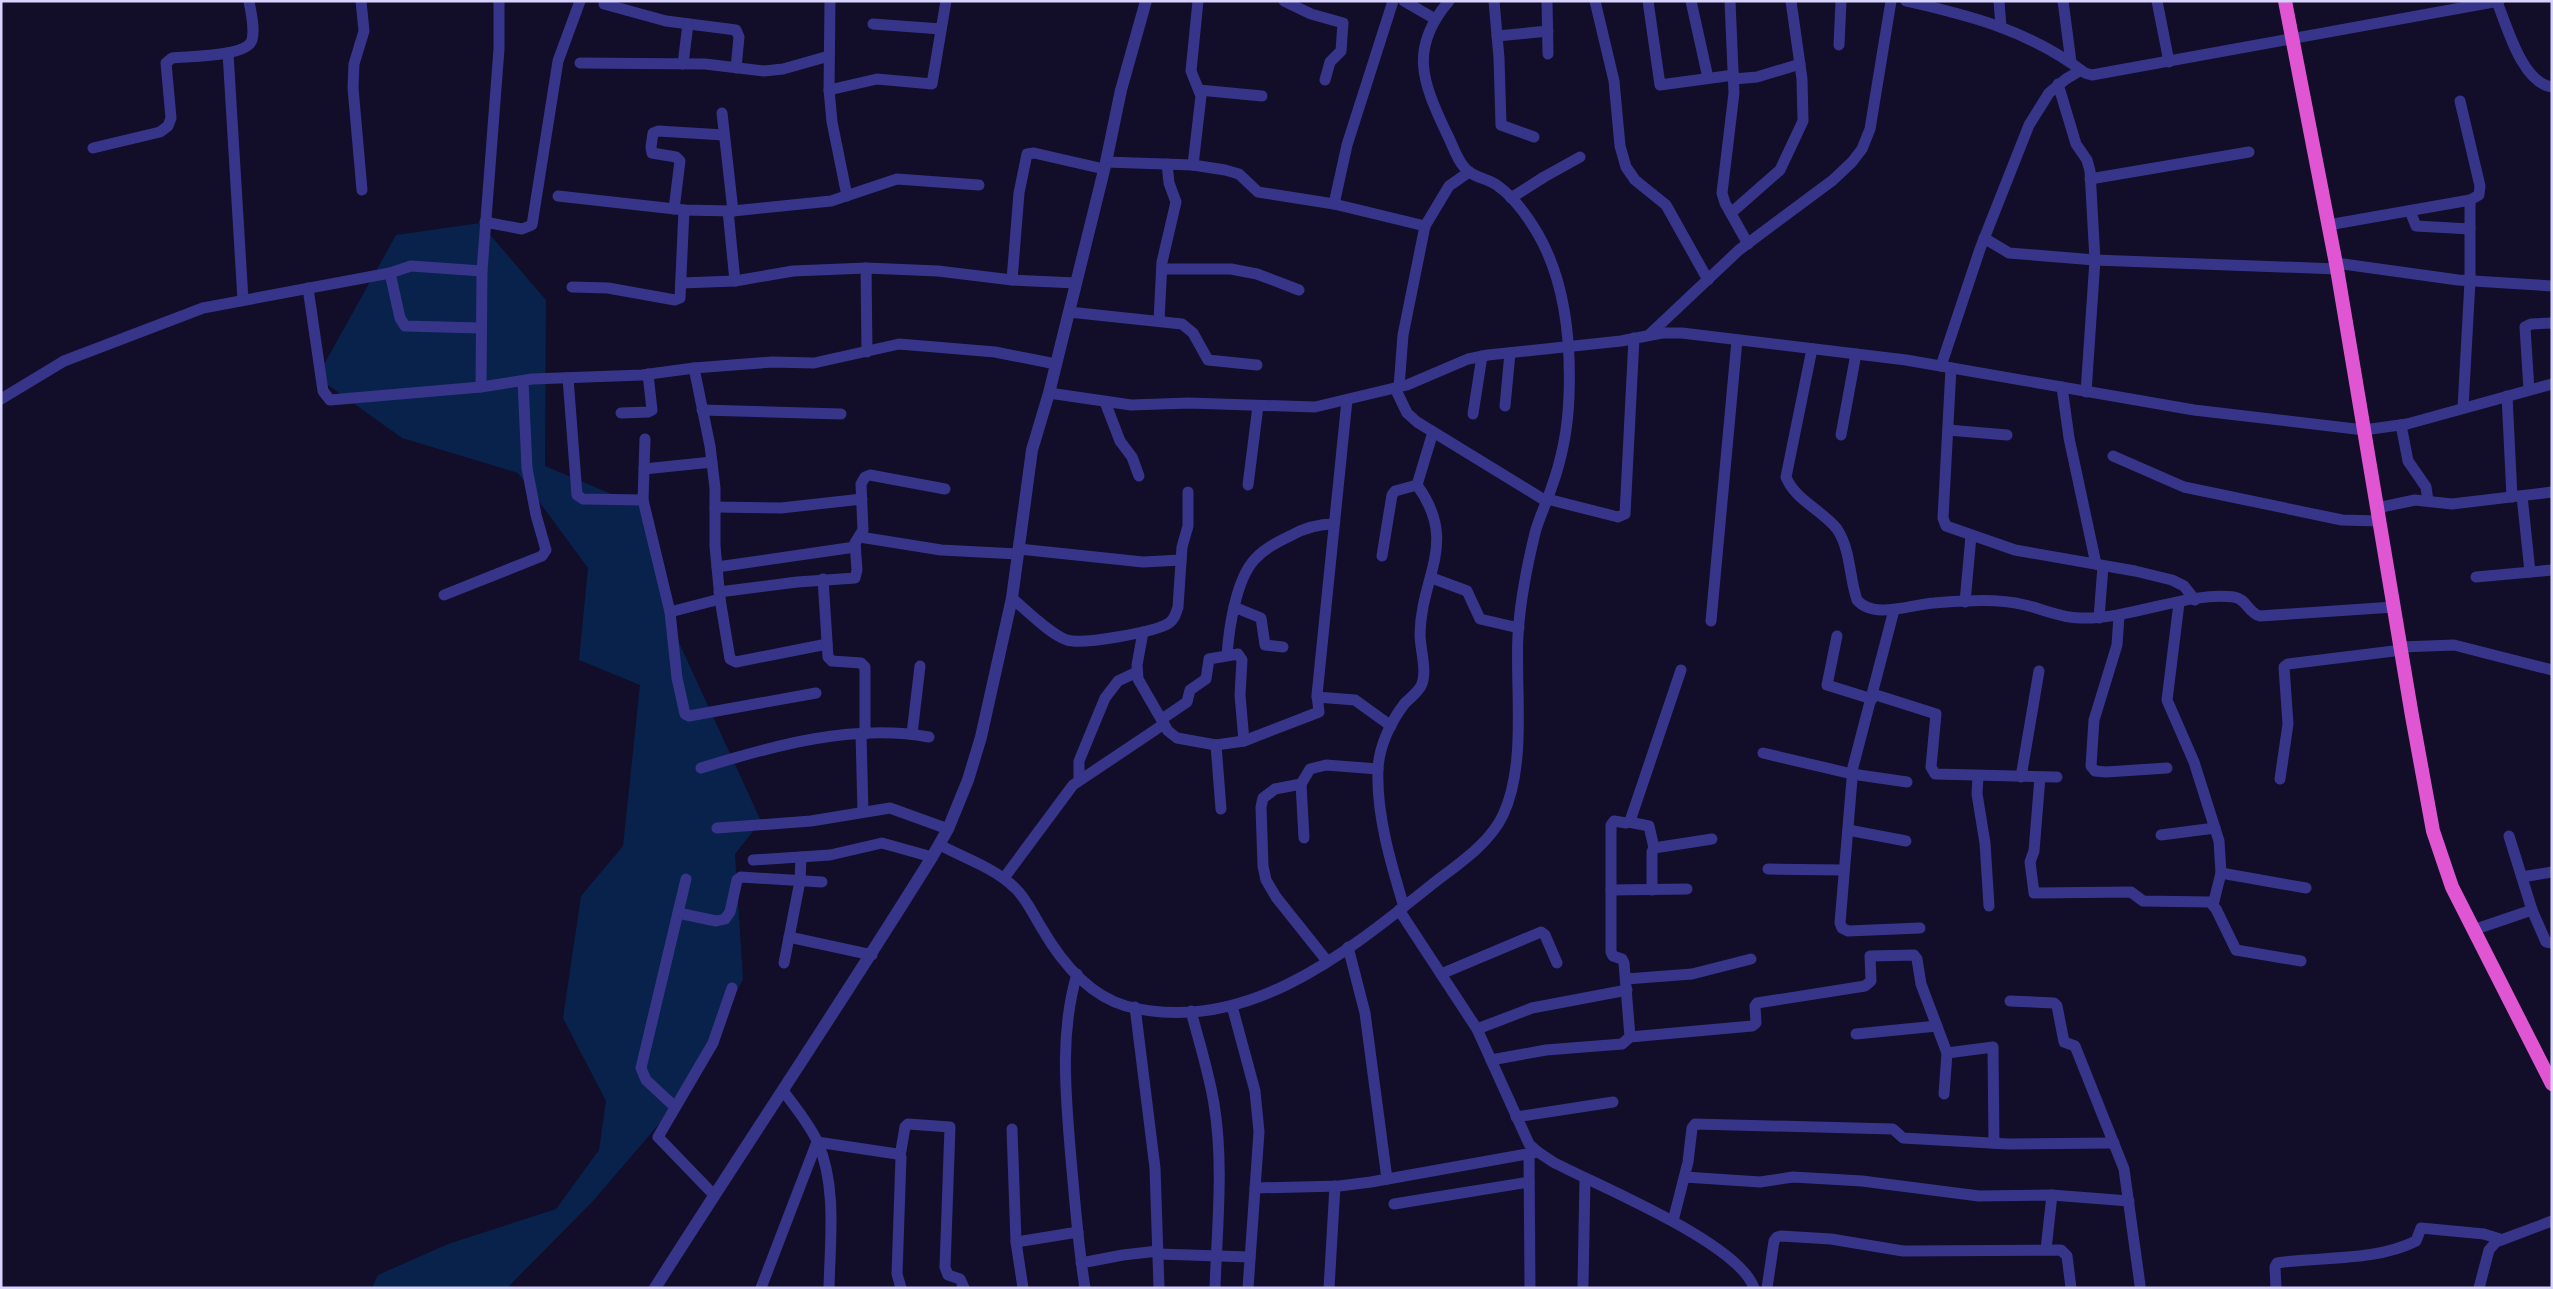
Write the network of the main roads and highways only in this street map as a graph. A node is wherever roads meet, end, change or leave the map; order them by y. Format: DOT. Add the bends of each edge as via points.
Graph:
graph roads {
  1 [pos="2285,1"];
  2 [pos="2548,1069"];
  3 [pos="2552,1084"];
  1 -- 2 [label="highway" via="2336,266 2433,831 2448,879"];
  2 -- 3 [label="highway"];
}
